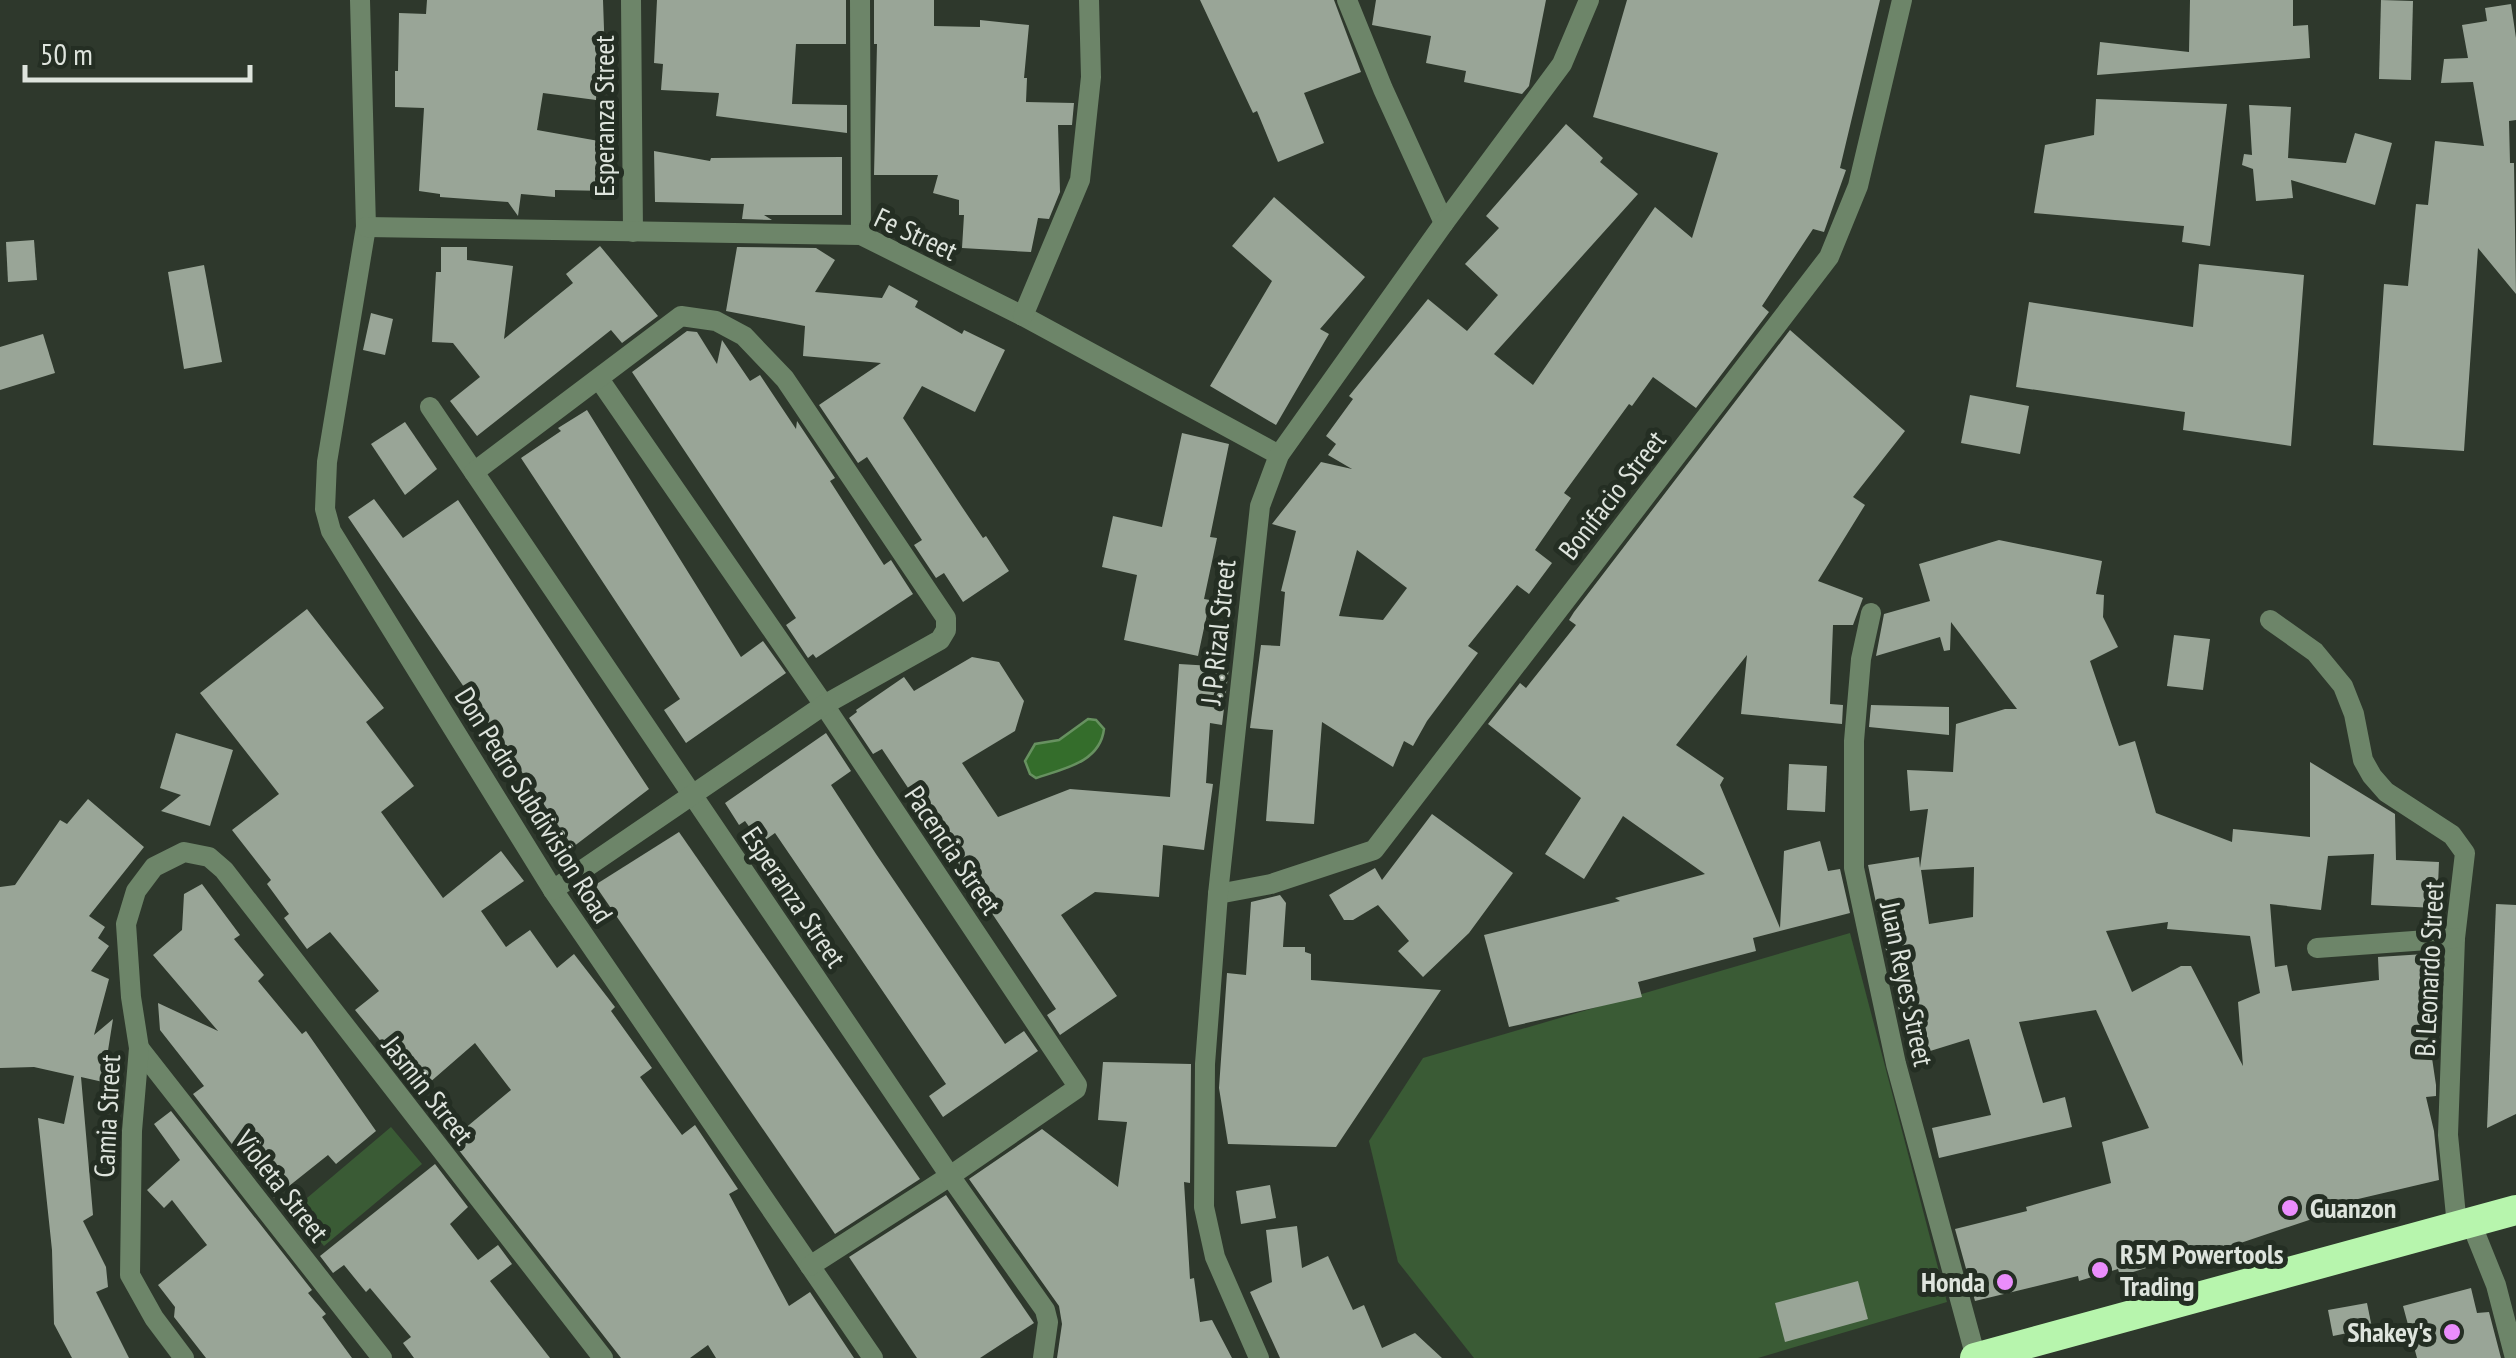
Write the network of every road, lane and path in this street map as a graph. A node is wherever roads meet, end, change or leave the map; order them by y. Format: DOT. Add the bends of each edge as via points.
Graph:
graph roads {
  1 [pos="360,0"];
  2 [pos="632,0"];
  3 [pos="860,0"];
  4 [pos="1088,0"];
  5 [pos="1347,0"];
  6 [pos="1589,0"];
  7 [pos="1902,0"];
  8 [pos="1444,222"];
  9 [pos="366,227"];
  10 [pos="632,232"];
  11 [pos="862,234"];
  12 [pos="1023,316"];
  13 [pos="599,380"];
  14 [pos="430,407"];
  15 [pos="1279,456"];
  16 [pos="474,472"];
  17 [pos="1871,614"];
  18 [pos="2270,620"];
  19 [pos="824,705"];
  20 [pos="691,795"];
  21 [pos="209,857"];
  22 [pos="553,890"];
  23 [pos="1218,894"];
  24 [pos="2456,938"];
  25 [pos="2317,948"];
  26 [pos="140,1048"];
  27 [pos="950,1176"];
  28 [pos="2516,1210"];
  29 [pos="2464,1224"];
  30 [pos="810,1266"];
  31 [pos="184,1358"];
  32 [pos="382,1358"];
  33 [pos="603,1358"];
  34 [pos="873,1358"];
  35 [pos="1043,1358"];
  36 [pos="1259,1358"];
  37 [pos="1975,1358"];
  38 [pos="2515,1358"];
  1 -- 9 [label="street, Don Pedro Subdivision Road"];
  2 -- 10 [label="street, Esperanza Street"];
  3 -- 11 [label="street"];
  4 -- 12 [label="street" via="1091,77 1080,180"];
  5 -- 8 [label="street"];
  6 -- 8 [label="street, J. P. Rizal Street" via="1562,64"];
  7 -- 23 [label="street, Bonifacio Street" via="1858,186 1818,272 1374,850"];
  8 -- 15 [label="street, J. P. Rizal Street"];
  9 -- 10 [label="street, Fe Street"];
  9 -- 22 [label="street, Don Pedro Subdivision Road" via="326,462 331,532"];
  10 -- 11 [label="street, Fe Street"];
  11 -- 12 [label="street, Fe Street"];
  12 -- 15 [label="street, Fe Street"];
  13 -- 16 [label="street"];
  13 -- 19 [label="street, Pacencia Street"];
  13 -- 19 [label="street" via="680,316 716,321 744,336 785,379 946,618 940,640"];
  14 -- 16 [label="street, Esperanza Street"];
  15 -- 23 [label="street, J. P. Rizal Street" via="1260,506"];
  16 -- 20 [label="street, Esperanza Street"];
  17 -- 37 [label="street, Juan Reyes Street" via="1854,741 1854,868 1896,1064"];
  18 -- 24 [label="street, B. Leonardo Street" via="2315,652 2343,686 2362,760 2379,784 2458,840 2464,853"];
  19 -- 20 [label="street"];
  19 -- 27 [label="street, Pacencia Street" via="1077,1085"];
  20 -- 22 [label="street"];
  20 -- 27 [label="street, Esperanza Street"];
  21 -- 26 [label="street, Camia Street" via="184,852 154,867 136,891 126,924"];
  21 -- 33 [label="street, Jasmin Street"];
  22 -- 30 [label="street, Don Pedro Subdivision Road"];
  23 -- 36 [label="street, J. P. Rizal Street" via="1205,1064 1204,1207 1215,1257"];
  24 -- 25 [label="street"];
  24 -- 29 [label="street, B. Leonardo Street" via="2448,1135"];
  26 -- 31 [label="street, Camia Street" via="130,1275"];
  26 -- 32 [label="street, Violeta Street"];
  27 -- 30 [label="street, Pacencia Street"];
  27 -- 35 [label="street, Esperanza Street" via="1045,1310"];
  28 -- 29 [label="highway"];
  29 -- 37 [label="highway"];
  29 -- 38 [label="street, B. Leonardo Street" via="2496,1285"];
  30 -- 34 [label="street, Don Pedro Subdivision Road"];
}
